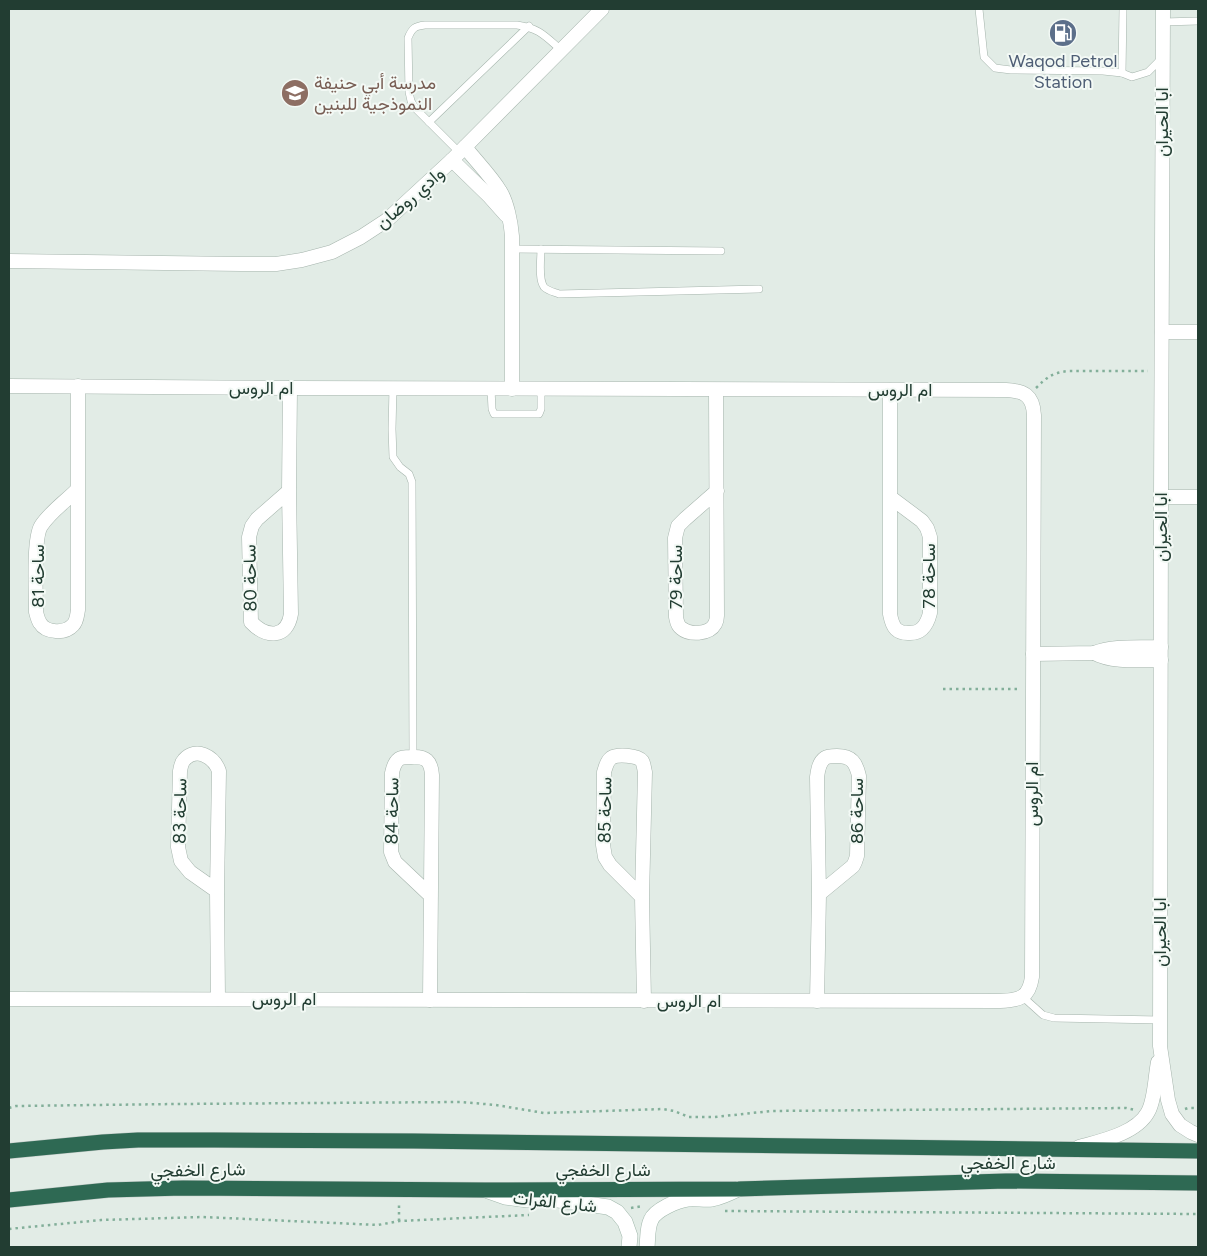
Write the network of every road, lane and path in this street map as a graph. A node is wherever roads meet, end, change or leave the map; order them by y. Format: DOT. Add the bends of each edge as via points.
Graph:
graph roads {
  1 [pos="602,9"];
  2 [pos="979,9"];
  3 [pos="1122,9"];
  4 [pos="1163,15"];
  5 [pos="1198,21"];
  6 [pos="529,26"];
  7 [pos="561,50"];
  8 [pos="1163,57"];
  9 [pos="1122,73"];
  10 [pos="429,122"];
  11 [pos="459,154"];
  12 [pos="512,249"];
  13 [pos="542,249"];
  14 [pos="721,251"];
  15 [pos="9,261"];
  16 [pos="760,289"];
  17 [pos="1162,332"];
  18 [pos="1198,332"];
  19 [pos="1162,371"];
  20 [pos="9,386"];
  21 [pos="78,386"];
  22 [pos="290,388"];
  23 [pos="393,388"];
  24 [pos="491,389"];
  25 [pos="512,389"];
  26 [pos="541,389"];
  27 [pos="716,390"];
  28 [pos="890,390"];
  29 [pos="1028,396"];
  30 [pos="78,489"];
  31 [pos="289,491"];
  32 [pos="717,491"];
  33 [pos="890,497"];
  34 [pos="1160,497"];
  35 [pos="1198,497"];
  36 [pos="1032,654"];
  37 [pos="1161,654"];
  38 [pos="943,689"];
  39 [pos="1032,689"];
  40 [pos="413,757"];
  41 [pos="216,891"];
  42 [pos="819,894"];
  43 [pos="431,896"];
  44 [pos="642,897"];
  45 [pos="1023,996"];
  46 [pos="9,999"];
  47 [pos="218,999"];
  48 [pos="430,1000"];
  49 [pos="644,1001"];
  50 [pos="817,1001"];
  51 [pos="1160,1020"];
  52 [pos="1160,1046"];
  53 [pos="9,1108"];
  54 [pos="1148,1113"];
  55 [pos="1198,1135"];
  56 [pos="1072,1148"];
  57 [pos="9,1151"];
  58 [pos="1198,1151"];
  59 [pos="1198,1183"];
  60 [pos="738,1189"];
  61 [pos="485,1190"];
  62 [pos="9,1200"];
  63 [pos="629,1247"];
  64 [pos="647,1247"];
  1 -- 7 [label="street, وادي روضان"];
  2 -- 9 [label="lane" via="984,57 995,68"];
  3 -- 9 [label="lane"];
  4 -- 5 [label="lane"];
  4 -- 8 [label="street, ابا الحيران"];
  6 -- 7 [label="lane" via="540,31"];
  6 -- 10 [label="lane"];
  6 -- 10 [label="lane" via="425,25 411,30 408,38 409,92 416,109"];
  7 -- 11 [label="street, وادي روضان"];
  8 -- 9 [label="lane" via="1148,72 1132,77"];
  8 -- 17 [label="street, ابا الحيران"];
  10 -- 11 [label="lane"];
  11 -- 12 [label="street" via="500,191 509,218"];
  11 -- 15 [label="street, وادي روضان" via="387,220 332,252 302,260 276,264"];
  12 -- 13 [label="lane"];
  12 -- 25 [label="street"];
  13 -- 14 [label="lane"];
  13 -- 16 [label="lane" via="543,286 559,294"];
  17 -- 18 [label="street"];
  17 -- 19 [label="street, ابا الحيران"];
  19 -- 29 [label="path" via="1055,372"];
  19 -- 34 [label="street, ابا الحيران"];
  20 -- 21 [label="street, ام الروس"];
  21 -- 22 [label="street, ام الروس"];
  21 -- 30 [label="street, ساحة 81"];
  22 -- 23 [label="street, ام الروس"];
  22 -- 31 [label="street, ساحة 80"];
  23 -- 24 [label="street, ام الروس"];
  23 -- 40 [label="lane" via="393,457 412,482"];
  24 -- 25 [label="street, ام الروس"];
  24 -- 26 [label="lane" via="494,414 539,414"];
  25 -- 26 [label="street, ام الروس"];
  26 -- 27 [label="street, ام الروس"];
  27 -- 28 [label="street, ام الروس"];
  27 -- 32 [label="street, ساحة 79"];
  28 -- 29 [label="street, ام الروس" via="1011,390"];
  28 -- 33 [label="street, ساحة 78"];
  29 -- 36 [label="street, ام الروس" via="1034,407"];
  30 -- 30 [label="street, ساحة 81" via="46,519 36,539 38,622 55,631 72,626 78,610"];
  31 -- 31 [label="street, ساحة 80" via="257,519 249,537 251,622 265,633 279,633 290,622"];
  32 -- 32 [label="street, ساحة 79" via="678,526 675,538 677,624 682,630 691,632 710,630 717,616"];
  33 -- 33 [label="street, ساحة 78" via="922,522 930,537 930,613 928,623 913,633 897,630 890,614"];
  34 -- 35 [label="street"];
  34 -- 37 [label="street, ابا الحيران"];
  36 -- 37 [label="street" via="1094,653 1113,648"];
  36 -- 39 [label="street, ام الروس"];
  37 -- 51 [label="street, ابا الحيران"];
  38 -- 39 [label="path"];
  39 -- 45 [label="street, ام الروس" via="1032,978"];
  40 -- 43 [label="street, ساحة 84" via="426,759 431,765"];
  40 -- 43 [label="street, ساحة 84" via="399,759 392,773 391,852 395,862"];
  41 -- 41 [label="street, ساحة 83" via="190,872 181,861 178,847 180,771 188,756 198,754 212,759 219,771"];
  41 -- 47 [label="street, ساحة 83"];
  42 -- 42 [label="street, ساحة 86" via="852,866 857,856 859,776 852,759 842,756 824,758 818,766"];
  42 -- 50 [label="street, ساحة 86"];
  43 -- 48 [label="street, ساحة 84"];
  44 -- 44 [label="street, ساحة 85" via="610,865 603,845 604,772 606,764 620,756 641,760 645,772"];
  44 -- 49 [label="street, ساحة 85"];
  45 -- 50 [label="street, ام الروس" via="1019,1000 1000,1001"];
  45 -- 51 [label="lane" via="1043,1014 1054,1018"];
  46 -- 47 [label="street, ام الروس"];
  47 -- 48 [label="street, ام الروس"];
  48 -- 49 [label="street, ام الروس"];
  49 -- 50 [label="street, ام الروس"];
  51 -- 52 [label="street, ابا الحيران"];
  52 -- 54 [label="street, ابا الحيران"];
  52 -- 55 [label="street, ابا الحيران" via="1172,1114 1180,1125"];
  53 -- 54 [label="path" via="462,1102 544,1113 663,1109 689,1117 781,1111 1126,1108"];
  54 -- 56 [label="street" via="1127,1131"];
  56 -- 57 [label="highway, شارع الخفجي" via="138,1140"];
  56 -- 58 [label="highway, شارع الخفجي"];
  59 -- 60 [label="highway, شارع الخفجي" via="1006,1181"];
  60 -- 61 [label="highway, شارع الخفجي"];
  60 -- 64 [label="street" via="711,1199 676,1202 659,1211 651,1219"];
  61 -- 62 [label="highway, شارع الخفجي" via="183,1188 108,1190"];
  61 -- 63 [label="street, شارع الفرات" via="505,1197 608,1207 625,1222 630,1236"];
}
